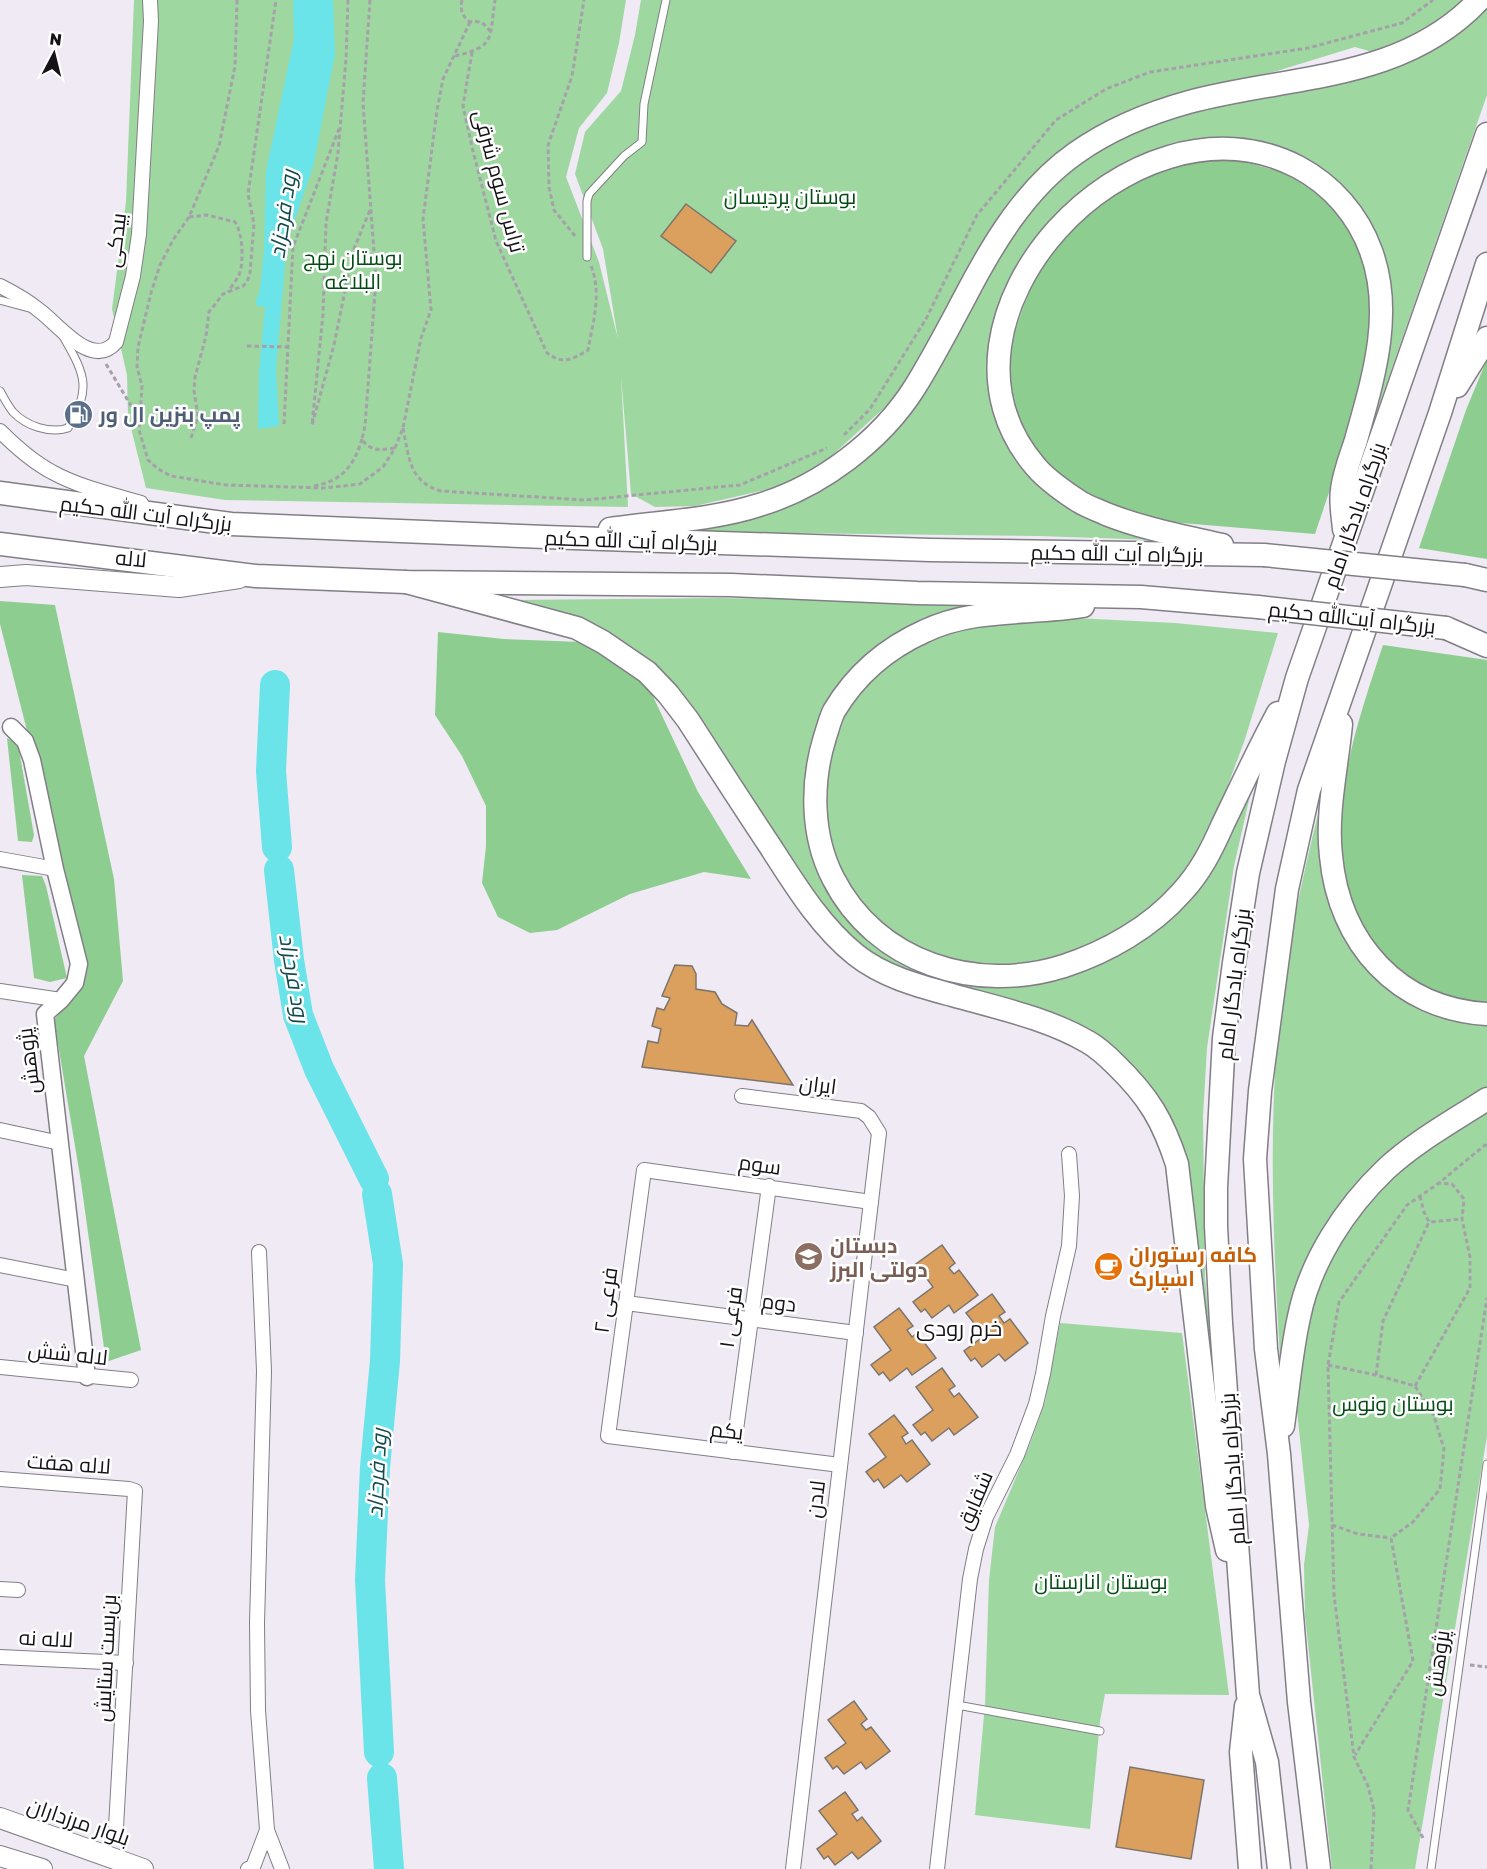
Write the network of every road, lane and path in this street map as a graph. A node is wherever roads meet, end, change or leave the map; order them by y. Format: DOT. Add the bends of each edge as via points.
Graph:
graph roads {
  1 [pos="150,0"];
  2 [pos="237,0"];
  3 [pos="276,0"];
  4 [pos="348,0"];
  5 [pos="370,0"];
  6 [pos="462,0"];
  7 [pos="495,0"];
  8 [pos="584,0"];
  9 [pos="666,0"];
  10 [pos="1433,0"];
  11 [pos="1479,0"];
  12 [pos="470,22"];
  13 [pos="490,31"];
  14 [pos="471,52"];
  15 [pos="455,56"];
  16 [pos="341,125"];
  17 [pos="1487,134"];
  18 [pos="370,210"];
  19 [pos="189,217"];
  20 [pos="587,256"];
  21 [pos="1487,264"];
  22 [pos="0,286"];
  23 [pos="228,292"];
  24 [pos="0,300"];
  25 [pos="41,312"];
  26 [pos="59,329"];
  27 [pos="1487,338"];
  28 [pos="247,346"];
  29 [pos="287,347"];
  30 [pos="99,351"];
  31 [pos="0,391"];
  32 [pos="1440,413"];
  33 [pos="139,415"];
  34 [pos="284,424"];
  35 [pos="403,428"];
  36 [pos="0,431"];
  37 [pos="191,438"];
  38 [pos="840,438"];
  39 [pos="362,439"];
  40 [pos="833,446"];
  41 [pos="395,448"];
  42 [pos="306,488"];
  43 [pos="0,494"];
  44 [pos="231,524"];
  45 [pos="545,537"];
  46 [pos="1345,540"];
  47 [pos="0,544"];
  48 [pos="1264,555"];
  49 [pos="256,576"];
  50 [pos="0,577"];
  51 [pos="1480,577"];
  52 [pos="406,582"];
  53 [pos="1141,597"];
  54 [pos="1258,607"];
  55 [pos="1446,628"];
  56 [pos="1487,633"];
  57 [pos="1487,646"];
  58 [pos="1297,678"];
  59 [pos="1345,687"];
  60 [pos="6,726"];
  61 [pos="0,859"];
  62 [pos="55,869"];
  63 [pos="0,992"];
  64 [pos="61,1000"];
  65 [pos="1487,1014"];
  66 [pos="742,1096"];
  67 [pos="1487,1099"];
  68 [pos="0,1130"];
  69 [pos="879,1133"];
  70 [pos="60,1143"];
  71 [pos="1487,1146"];
  72 [pos="1069,1154"];
  73 [pos="644,1170"];
  74 [pos="1439,1183"];
  75 [pos="769,1186"];
  76 [pos="1420,1196"];
  77 [pos="871,1202"];
  78 [pos="1462,1219"];
  79 [pos="1429,1222"];
  80 [pos="259,1252"];
  81 [pos="0,1264"];
  82 [pos="76,1280"];
  83 [pos="1487,1298"];
  84 [pos="626,1303"];
  85 [pos="751,1320"];
  86 [pos="856,1332"];
  87 [pos="1328,1365"];
  88 [pos="0,1367"];
  89 [pos="1376,1375"];
  90 [pos="87,1377"];
  91 [pos="131,1380"];
  92 [pos="1415,1386"];
  93 [pos="608,1436"];
  94 [pos="733,1452"];
  95 [pos="1279,1454"];
  96 [pos="1487,1464"];
  97 [pos="840,1465"];
  98 [pos="0,1479"];
  99 [pos="135,1491"];
  100 [pos="1332,1525"];
  101 [pos="1391,1538"];
  102 [pos="0,1589"];
  103 [pos="18,1590"];
  104 [pos="1240,1604"];
  105 [pos="0,1657"];
  106 [pos="126,1663"];
  107 [pos="1459,1663"];
  108 [pos="1487,1668"];
  109 [pos="1248,1695"];
  110 [pos="957,1705"];
  111 [pos="1100,1731"];
  112 [pos="1354,1757"];
  113 [pos="0,1818"];
  114 [pos="116,1827"];
  115 [pos="267,1830"];
  116 [pos="1433,1855"];
  117 [pos="0,1856"];
  118 [pos="42,1869"];
  119 [pos="143,1869"];
  120 [pos="248,1869"];
  121 [pos="282,1869"];
  122 [pos="793,1869"];
  123 [pos="937,1869"];
  124 [pos="1250,1869"];
  125 [pos="1279,1869"];
  126 [pos="1319,1869"];
  127 [pos="1371,1869"];
  128 [pos="1431,1869"];
  1 -- 30 [label="street, بیدکی" via="133,276 116,342"];
  2 -- 19 [label="path" via="235,66 219,147"];
  3 -- 23 [label="path" via="248,194 254,224 250,273 243,286"];
  4 -- 16 [label="path"];
  5 -- 18 [label="path" via="363,103"];
  6 -- 12 [label="path" via="464,18"];
  7 -- 13 [label="path"];
  8 -- 20 [label="path, تراس سوم شرقی" via="572,76 548,145 554,210"];
  9 -- 20 [label="lane" via="644,104 642,142 589,194"];
  10 -- 38 [label="path" via="1402,23 1308,48 1150,72 1106,88 1056,120 977,215 926,319 870,409"];
  11 -- 45 [label="highway" via="1437,34 1383,60 1356,70 1189,102 1110,131 1077,152 1049,173 997,240 914,389 874,436 822,477 788,495 740,510"];
  12 -- 13 [label="path" via="485,24"];
  12 -- 15 [label="path"];
  13 -- 14 [label="path" via="482,48"];
  14 -- 15 [label="path"];
  14 -- 20 [label="path, تراس سوم شرقی" via="463,106 496,241 547,353 557,360 572,360 588,350 596,282"];
  15 -- 35 [label="path" via="443,79 423,219 431,310 421,338"];
  16 -- 18 [label="path" via="326,223 323,314 312,425 332,356 353,250"];
  16 -- 29 [label="path" via="293,247"];
  17 -- 46 [label="highway, بزرگراه یادگار امام"];
  18 -- 39 [label="path" via="375,279"];
  19 -- 23 [label="path" via="207,215 235,222 240,235 241,264"];
  19 -- 33 [label="path" via="160,265 151,293 138,347 142,386"];
  21 -- 32 [label="highway, بزرگراه یادگار امام"];
  22 -- 25 [label="street"];
  23 -- 37 [label="path" via="208,312 195,377 198,416"];
  24 -- 25 [label="lane"];
  25 -- 26 [label="street"];
  26 -- 30 [label="street" via="85,349"];
  26 -- 31 [label="lane" via="85,387 68,428 57,432 25,421 14,413"];
  27 -- 32 [label="highway"];
  28 -- 29 [label="path"];
  29 -- 34 [label="path"];
  30 -- 33 [label="path"];
  32 -- 59 [label="highway, بزرگراه یادگار امام"];
  33 -- 42 [label="path" via="141,441 148,460 171,476 226,485"];
  35 -- 40 [label="path" via="416,475 428,487 585,500 740,485"];
  35 -- 41 [label="path"];
  36 -- 44 [label="street" via="51,472 96,490"];
  39 -- 41 [label="path" via="366,446 378,450"];
  39 -- 42 [label="path" via="350,468 337,479"];
  41 -- 42 [label="path" via="383,468 360,484"];
  43 -- 44 [label="highway, بزرگراه آیت الله حکیم"];
  44 -- 45 [label="highway, بزرگراه آیت الله حکیم"];
  45 -- 48 [label="highway, بزرگراه آیت الله حکیم" via="930,550"];
  46 -- 48 [label="highway" via="1342,489 1374,375 1382,322 1372,252 1347,207 1306,171 1258,152 1233,148 1198,150 1163,158 1103,189 1077,208 1043,247 1025,273 1006,319 1001,341 1000,390 1018,442 1037,469 1082,504 1132,524"];
  46 -- 58 [label="highway, بزرگراه یادگار امام"];
  47 -- 49 [label="highway, بزرگراه آیت الله حکیم"];
  48 -- 51 [label="highway, bridge"];
  49 -- 50 [label="main road, لاله" via="179,587 26,575"];
  49 -- 52 [label="highway, بزرگراه آیت الله حکیم"];
  52 -- 53 [label="highway, بزرگراه آیت الله حکیم" via="731,585"];
  52 -- 104 [label="highway" via="577,628 647,672 688,720 805,900 857,956 890,976 919,987 1018,1014 1073,1034 1108,1057 1144,1096 1167,1134 1177,1164 1217,1506"];
  53 -- 54 [label="highway, بزرگراه آیت الله حکیم"];
  53 -- 58 [label="highway" via="1056,611 987,614 927,629 869,666 833,714 816,777 816,815 823,855 852,908 904,953 933,966 995,977 1050,970 1083,960 1138,929 1181,893 1213,848 1261,744"];
  54 -- 55 [label="highway, بزرگراه آیت‌الله حکیم, bridge"];
  55 -- 56 [label="highway"];
  55 -- 57 [label="highway"];
  58 -- 104 [label="highway, بزرگراه یادگار امام" via="1248,873 1227,1016 1219,1114 1216,1226"];
  59 -- 65 [label="highway" via="1330,834 1335,881 1347,920 1370,958 1394,980 1443,1006"];
  59 -- 95 [label="highway, بزرگراه یادگار امام" via="1309,790 1296,843 1256,1130 1266,1349"];
  60 -- 62 [label="street, پژوهش" via="25,741 32,760"];
  61 -- 62 [label="street"];
  62 -- 64 [label="street, پژوهش" via="79,964 75,983"];
  63 -- 64 [label="street"];
  64 -- 70 [label="street, پژوهش" via="45,1014"];
  66 -- 69 [label="street, ایران" via="861,1111"];
  67 -- 95 [label="highway" via="1387,1168 1342,1220 1312,1274 1299,1315"];
  68 -- 70 [label="street"];
  69 -- 77 [label="street, لادن"];
  70 -- 82 [label="street, پژوهش"];
  71 -- 74 [label="path"];
  72 -- 110 [label="street, شقایق" via="1069,1246 1036,1404 976,1549"];
  73 -- 75 [label="street, سوم"];
  73 -- 84 [label="street, فرعی ۲"];
  74 -- 76 [label="path"];
  74 -- 78 [label="path" via="1452,1184 1464,1199"];
  75 -- 77 [label="street, سوم"];
  75 -- 85 [label="street, فرعی ۱"];
  76 -- 79 [label="path"];
  76 -- 87 [label="path" via="1407,1205 1339,1302"];
  77 -- 86 [label="street, لادن"];
  78 -- 79 [label="path"];
  78 -- 92 [label="path" via="1470,1257 1470,1288"];
  79 -- 89 [label="path" via="1383,1321"];
  80 -- 115 [label="street" via="264,1371 258,1710"];
  81 -- 82 [label="street"];
  82 -- 90 [label="street, پژوهش"];
  83 -- 116 [label="path" via="1408,1810"];
  84 -- 85 [label="street, دوم"];
  84 -- 93 [label="street, فرعی ۲"];
  85 -- 86 [label="street, دوم"];
  85 -- 94 [label="street, فرعی ۱"];
  86 -- 97 [label="street, لادن"];
  87 -- 89 [label="path"];
  87 -- 100 [label="path"];
  88 -- 90 [label="street, لاله شش"];
  89 -- 92 [label="path"];
  90 -- 91 [label="street, لاله شش"];
  92 -- 101 [label="path" via="1434,1416 1444,1449 1440,1489 1413,1522"];
  93 -- 94 [label="street, یکم"];
  94 -- 97 [label="street, یکم"];
  95 -- 126 [label="highway, بزرگراه یادگار امام" via="1299,1702"];
  96 -- 107 [label="lane, پژوهش"];
  97 -- 122 [label="street, لادن"];
  98 -- 99 [label="street, لاله هفت"];
  99 -- 106 [label="street, بن‌بست ستایش"];
  100 -- 101 [label="path" via="1358,1534"];
  100 -- 112 [label="path" via="1334,1595"];
  101 -- 112 [label="path" via="1413,1661"];
  102 -- 103 [label="street"];
  104 -- 109 [label="highway, بزرگراه یادگار امام"];
  105 -- 106 [label="street, لاله نه"];
  106 -- 114 [label="street, بن‌بست ستایش"];
  107 -- 108 [label="path"];
  107 -- 116 [label="lane, پژوهش"];
  109 -- 124 [label="highway" via="1241,1752"];
  109 -- 125 [label="highway, بزرگراه یادگار امام" via="1267,1762"];
  110 -- 111 [label="lane"];
  110 -- 123 [label="street, شقایق"];
  112 -- 127 [label="path" via="1374,1810"];
  113 -- 119 [label="main road, بلوار مرزداران"];
  115 -- 120 [label="street"];
  115 -- 121 [label="street"];
  116 -- 128 [label="lane, پژوهش"];
  117 -- 118 [label="main road"];
}
